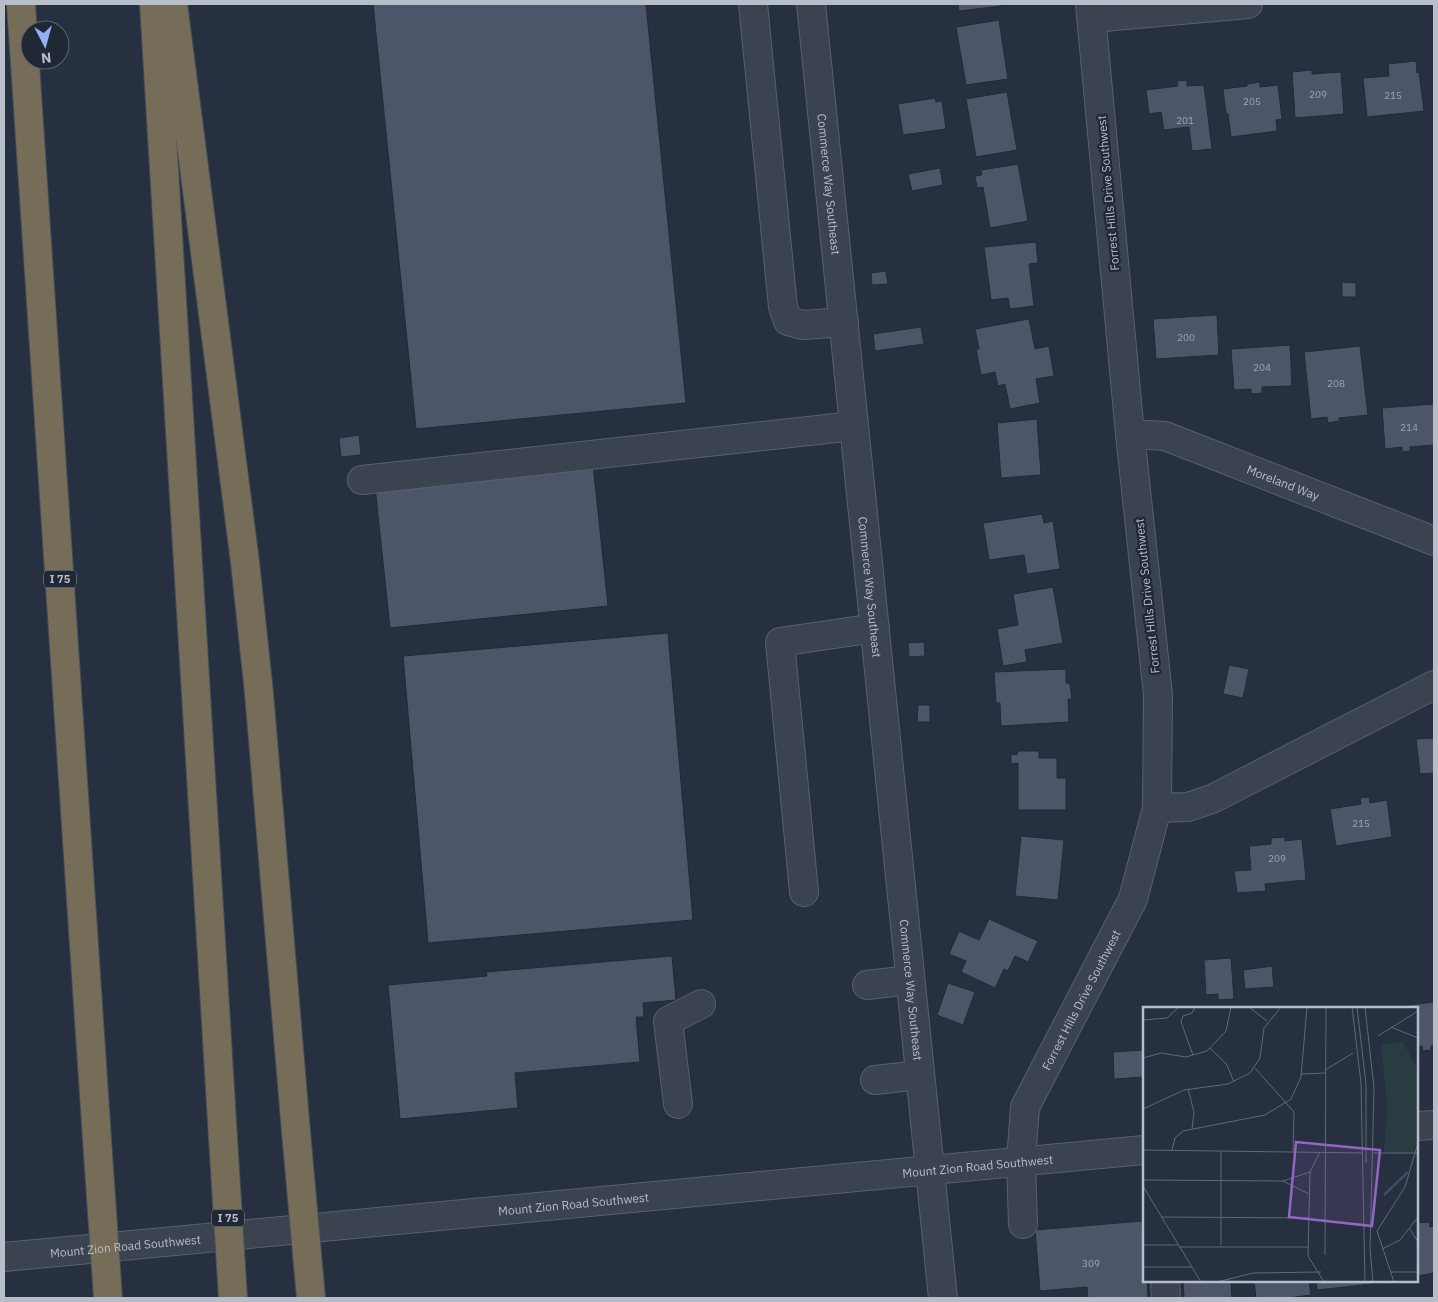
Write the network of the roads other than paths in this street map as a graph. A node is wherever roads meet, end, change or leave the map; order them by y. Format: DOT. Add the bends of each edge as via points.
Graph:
graph roads {
  1 [pos="21,4"];
  2 [pos="154,4"];
  3 [pos="173,4"];
  4 [pos="753,4"];
  5 [pos="811,4"];
  6 [pos="1248,4"];
  7 [pos="1091,11"];
  8 [pos="844,322"];
  9 [pos="854,426"];
  10 [pos="1130,434"];
  11 [pos="362,480"];
  12 [pos="1434,541"];
  13 [pos="875,628"];
  14 [pos="1434,685"];
  15 [pos="1157,808"];
  16 [pos="804,892"];
  17 [pos="910,980"];
  18 [pos="867,985"];
  19 [pos="701,1004"];
  20 [pos="920,1075"];
  21 [pos="874,1080"];
  22 [pos="678,1104"];
  23 [pos="1434,1125"];
  24 [pos="1418,1126"];
  25 [pos="1143,1150"];
  26 [pos="1020,1161"];
  27 [pos="930,1170"];
  28 [pos="1023,1224"];
  29 [pos="4,1257"];
  30 [pos="1165,1282"];
  31 [pos="108,1298"];
  32 [pos="233,1298"];
  33 [pos="311,1298"];
  34 [pos="943,1298"];
  35 [pos="1166,1298"];
  1 -- 31 [label="highway, I 75, bridge"];
  2 -- 32 [label="highway, I 75, bridge"];
  3 -- 33 [label="highway, bridge" via="245,562"];
  4 -- 8 [label="street" via="783,308 788,321 803,326"];
  5 -- 8 [label="street, Commerce Way Southeast"];
  6 -- 7 [label="street"];
  7 -- 10 [label="street, Forrest Hills Drive Southwest"];
  8 -- 9 [label="street, Commerce Way Southeast"];
  9 -- 11 [label="street"];
  9 -- 13 [label="street, Commerce Way Southeast"];
  10 -- 12 [label="street, Moreland Way" via="1165,436"];
  10 -- 15 [label="street, Forrest Hills Drive Southwest" via="1158,695"];
  13 -- 16 [label="street" via="780,642"];
  13 -- 17 [label="street, Commerce Way Southeast"];
  14 -- 15 [label="street" via="1212,799 1188,807"];
  15 -- 26 [label="street, Forrest Hills Drive Southwest" via="1133,899 1025,1107"];
  17 -- 18 [label="street"];
  17 -- 20 [label="street, Commerce Way Southeast"];
  19 -- 22 [label="street" via="668,1021"];
  20 -- 21 [label="street"];
  20 -- 27 [label="street, Commerce Way Southeast"];
  23 -- 24 [label="street"];
  25 -- 26 [label="street, Mount Zion Road Southwest"];
  26 -- 27 [label="street, Mount Zion Road Southwest"];
  26 -- 28 [label="street, Forrest Hills Drive Southwest"];
  27 -- 29 [label="street, Mount Zion Road Southwest"];
  27 -- 34 [label="street"];
  30 -- 35 [label="street"];
}
